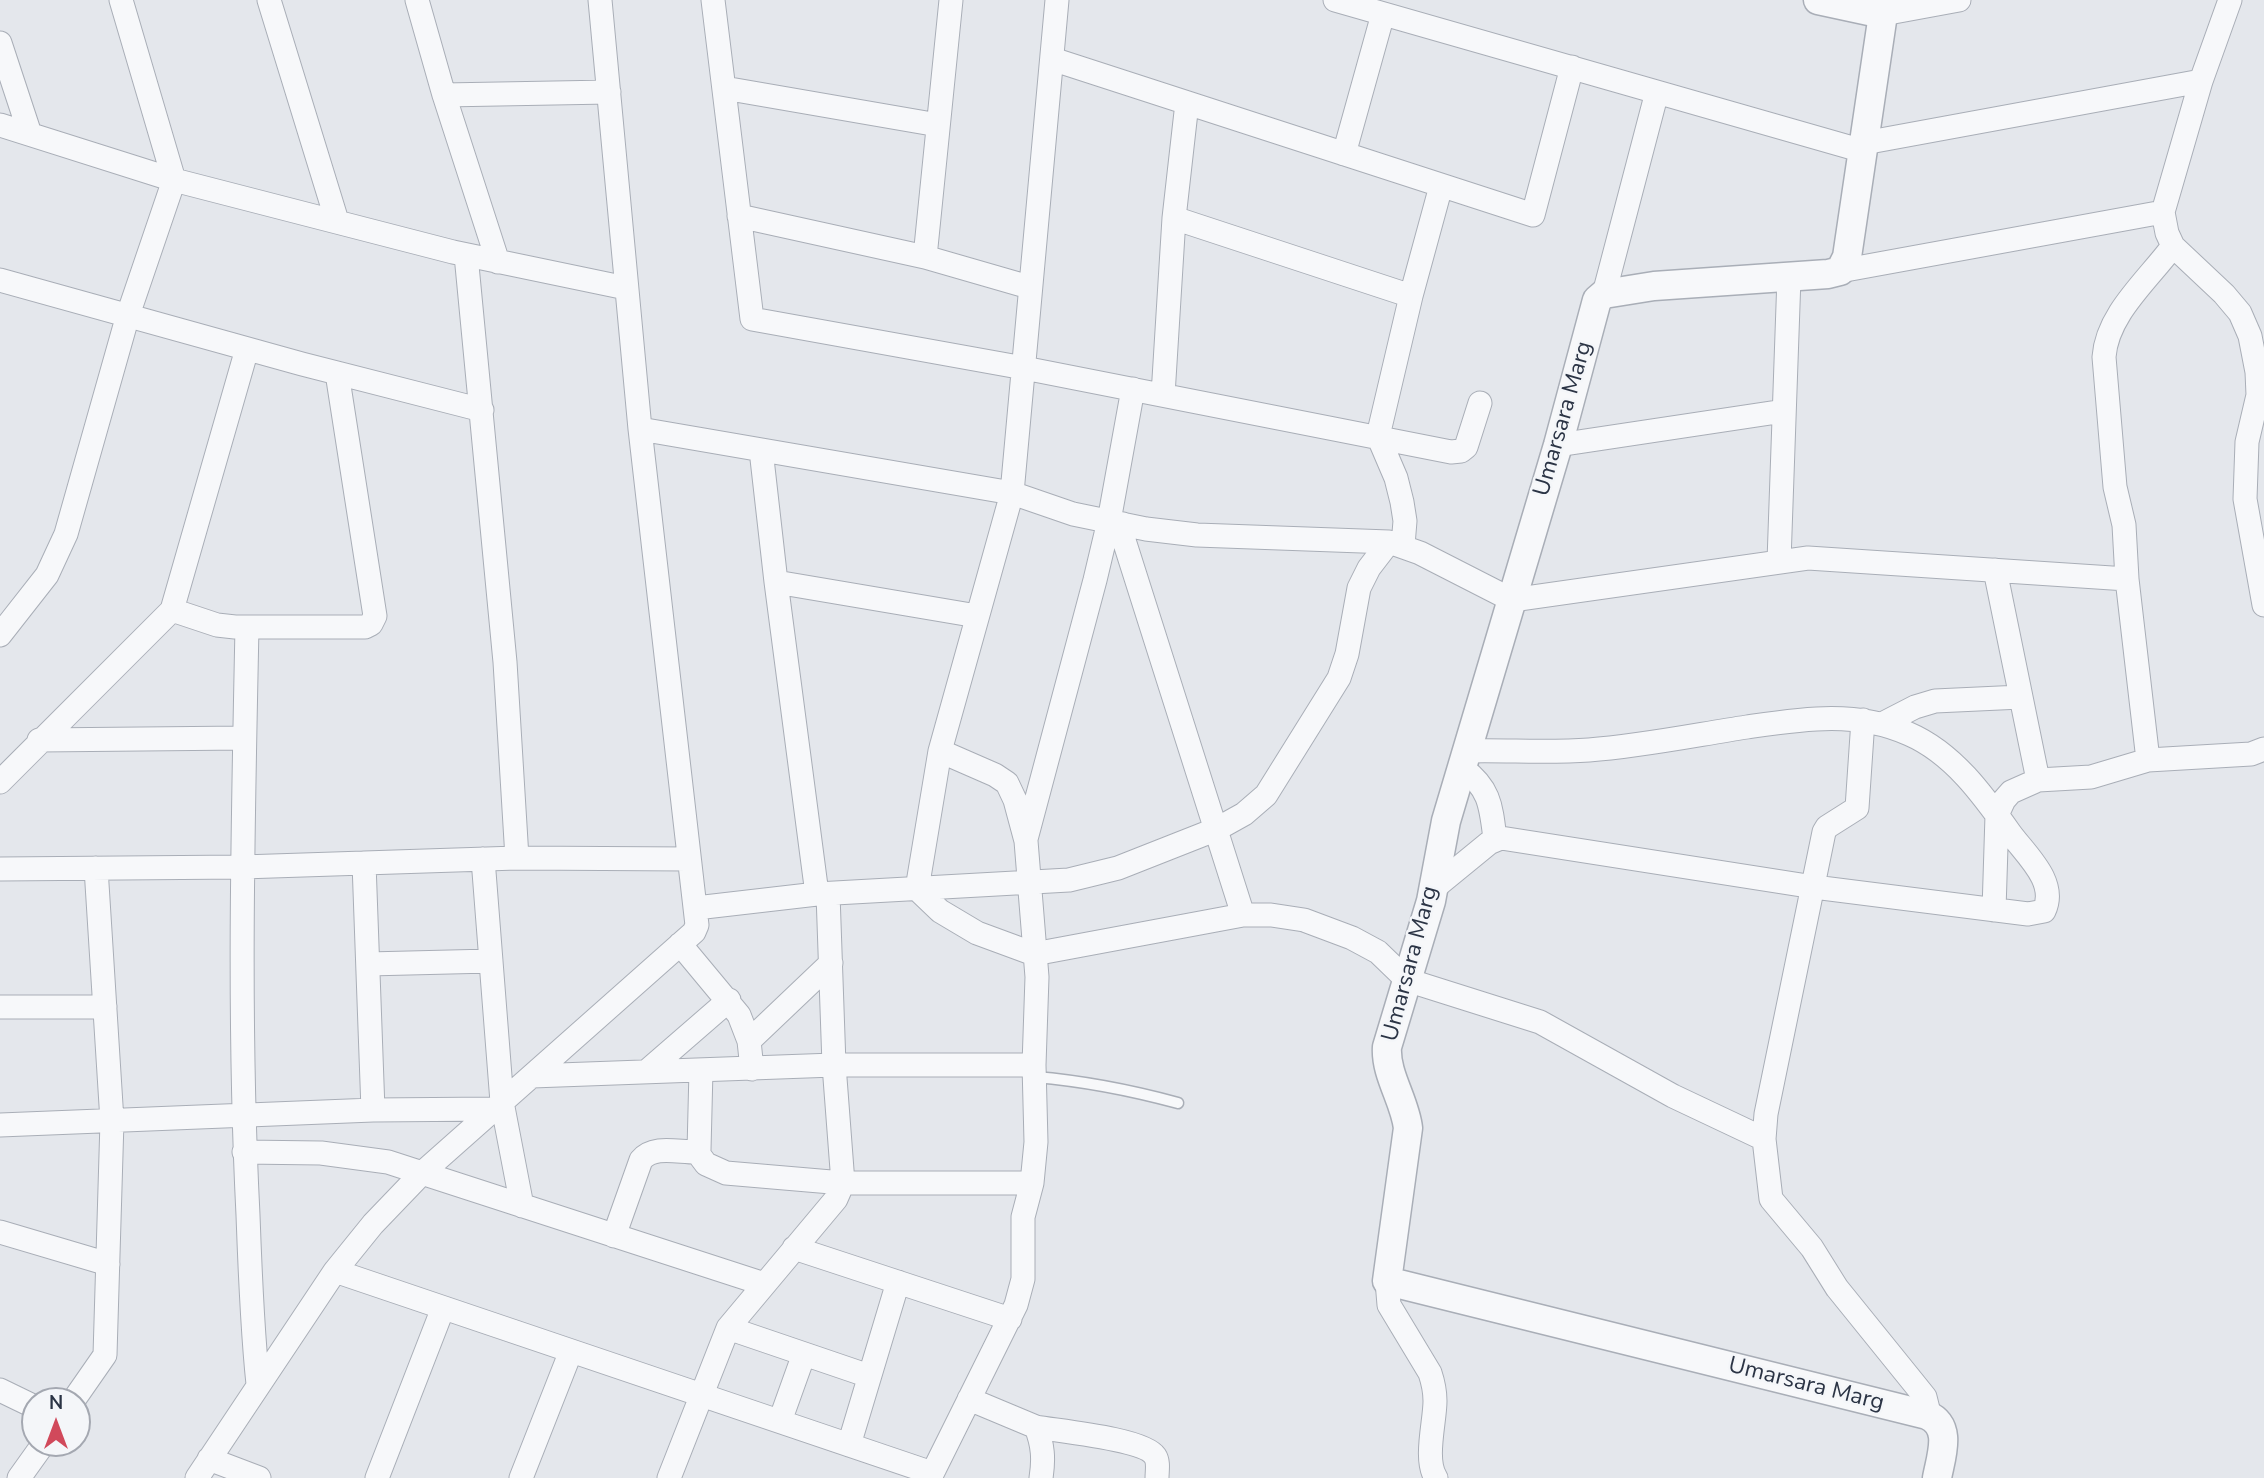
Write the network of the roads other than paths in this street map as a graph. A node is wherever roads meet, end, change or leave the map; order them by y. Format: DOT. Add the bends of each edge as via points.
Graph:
graph roads {
  1 [pos="121,0"];
  2 [pos="269,0"];
  3 [pos="417,0"];
  4 [pos="600,0"];
  5 [pos="713,0"];
  6 [pos="951,0"];
  7 [pos="1058,0"];
  8 [pos="1335,0"];
  9 [pos="1818,0"];
  10 [pos="1959,0"];
  11 [pos="2230,0"];
  12 [pos="1884,7"];
  13 [pos="1383,14"];
  14 [pos="0,43"];
  15 [pos="1052,60"];
  16 [pos="1572,68"];
  17 [pos="2201,81"];
  18 [pos="723,88"];
  19 [pos="608,92"];
  20 [pos="1657,92"];
  21 [pos="444,95"];
  22 [pos="1187,103"];
  23 [pos="0,125"];
  24 [pos="938,125"];
  25 [pos="30,134"];
  26 [pos="1864,147"];
  27 [pos="1344,154"];
  28 [pos="174,180"];
  29 [pos="1441,186"];
  30 [pos="2163,212"];
  31 [pos="739,216"];
  32 [pos="1174,218"];
  33 [pos="337,221"];
  34 [pos="2173,246"];
  35 [pos="466,255"];
  36 [pos="925,257"];
  37 [pos="498,262"];
  38 [pos="1840,271"];
  39 [pos="1789,277"];
  40 [pos="2,286"];
  41 [pos="1029,287"];
  42 [pos="626,288"];
  43 [pos="1604,293"];
  44 [pos="1410,296"];
  45 [pos="128,315"];
  46 [pos="247,349"];
  47 [pos="1024,368"];
  48 [pos="337,373"];
  49 [pos="1133,389"];
  50 [pos="1163,395"];
  51 [pos="1480,402"];
  52 [pos="482,410"];
  53 [pos="1784,411"];
  54 [pos="639,429"];
  55 [pos="1378,436"];
  56 [pos="1558,445"];
  57 [pos="761,450"];
  58 [pos="1012,493"];
  59 [pos="1116,522"];
  60 [pos="1396,544"];
  61 [pos="1779,561"];
  62 [pos="1995,570"];
  63 [pos="2127,579"];
  64 [pos="776,582"];
  65 [pos="1512,600"];
  66 [pos="2264,605"];
  67 [pos="172,610"];
  68 [pos="976,616"];
  69 [pos="247,627"];
  70 [pos="0,635"];
  71 [pos="2021,698"];
  72 [pos="1873,722"];
  73 [pos="244,738"];
  74 [pos="40,740"];
  75 [pos="2264,749"];
  76 [pos="940,751"];
  77 [pos="11,758"];
  78 [pos="1464,759"];
  79 [pos="2148,760"];
  80 [pos="2038,780"];
  81 [pos="0,782"];
  82 [pos="1997,815"];
  83 [pos="1217,829"];
  84 [pos="1495,839"];
  85 [pos="1026,841"];
  86 [pos="517,858"];
  87 [pos="483,859"];
  88 [pos="689,859"];
  89 [pos="364,863"];
  90 [pos="242,867"];
  91 [pos="96,868"];
  92 [pos="0,869"];
  93 [pos="1028,883"];
  94 [pos="1814,887"];
  95 [pos="1434,888"];
  96 [pos="917,889"];
  97 [pos="822,894"];
  98 [pos="696,908"];
  99 [pos="1994,910"];
  100 [pos="1243,915"];
  101 [pos="680,944"];
  102 [pos="1034,954"];
  103 [pos="491,961"];
  104 [pos="831,963"];
  105 [pos="368,964"];
  106 [pos="1407,980"];
  107 [pos="729,1000"];
  108 [pos="0,1007"];
  109 [pos="105,1007"];
  110 [pos="749,1041"];
  111 [pos="834,1065"];
  112 [pos="752,1069"];
  113 [pos="701,1070"];
  114 [pos="1034,1071"];
  115 [pos="646,1072"];
  116 [pos="532,1076"];
  117 [pos="1178,1103"];
  118 [pos="498,1105"];
  119 [pos="373,1111"];
  120 [pos="242,1115"];
  121 [pos="112,1121"];
  122 [pos="0,1125"];
  123 [pos="1764,1139"];
  124 [pos="244,1152"];
  125 [pos="697,1152"];
  126 [pos="421,1174"];
  127 [pos="843,1183"];
  128 [pos="1032,1183"];
  129 [pos="522,1206"];
  130 [pos="0,1232"];
  131 [pos="614,1236"];
  132 [pos="794,1248"];
  133 [pos="108,1264"];
  134 [pos="335,1271"];
  135 [pos="1387,1281"];
  136 [pos="898,1282"];
  137 [pos="764,1284"];
  138 [pos="443,1308"];
  139 [pos="1010,1319"];
  140 [pos="728,1328"];
  141 [pos="571,1351"];
  142 [pos="804,1354"];
  143 [pos="869,1376"];
  144 [pos="258,1384"];
  145 [pos="83,1387"];
  146 [pos="0,1390"];
  147 [pos="700,1394"];
  148 [pos="969,1399"];
  149 [pos="21,1400"];
  150 [pos="1930,1417"];
  151 [pos="780,1421"];
  152 [pos="1036,1427"];
  153 [pos="849,1445"];
  154 [pos="34,1457"];
  155 [pos="203,1468"];
  156 [pos="931,1476"];
  157 [pos="19,1478"];
  158 [pos="259,1478"];
  159 [pos="377,1478"];
  160 [pos="521,1478"];
  161 [pos="668,1478"];
  162 [pos="1041,1478"];
  163 [pos="1157,1478"];
  164 [pos="1436,1478"];
  165 [pos="1937,1478"];
  1 -- 28 [label="street"];
  2 -- 33 [label="street"];
  3 -- 21 [label="street"];
  4 -- 19 [label="street"];
  5 -- 18 [label="street"];
  6 -- 24 [label="street"];
  7 -- 15 [label="street"];
  8 -- 13 [label="street"];
  9 -- 12 [label="street"];
  10 -- 12 [label="street"];
  11 -- 17 [label="street"];
  12 -- 26 [label="street"];
  13 -- 16 [label="street"];
  13 -- 27 [label="street"];
  14 -- 25 [label="street"];
  15 -- 22 [label="street"];
  15 -- 41 [label="street"];
  16 -- 20 [label="street"];
  16 -- 29 [label="street" via="1533,215"];
  17 -- 26 [label="street"];
  17 -- 30 [label="street"];
  18 -- 24 [label="street"];
  18 -- 31 [label="street"];
  19 -- 21 [label="street"];
  19 -- 42 [label="street"];
  20 -- 26 [label="street"];
  20 -- 43 [label="street"];
  21 -- 37 [label="street"];
  22 -- 27 [label="street"];
  22 -- 32 [label="street"];
  23 -- 25 [label="street"];
  24 -- 36 [label="street"];
  25 -- 28 [label="street"];
  26 -- 38 [label="street" via="1847,257"];
  27 -- 29 [label="street"];
  28 -- 33 [label="street"];
  28 -- 45 [label="street"];
  29 -- 44 [label="street"];
  30 -- 34 [label="street"];
  30 -- 38 [label="street"];
  31 -- 36 [label="street"];
  31 -- 47 [label="street" via="751,319"];
  32 -- 44 [label="street"];
  32 -- 50 [label="street"];
  33 -- 35 [label="street"];
  34 -- 63 [label="street" via="2123,310 2105,344"];
  34 -- 66 [label="street" via="2224,293 2250,336 2258,395 2247,442 2245,499"];
  35 -- 37 [label="street"];
  35 -- 52 [label="street"];
  36 -- 41 [label="street"];
  37 -- 42 [label="street"];
  38 -- 39 [label="street"];
  39 -- 43 [label="street"];
  39 -- 53 [label="street"];
  40 -- 45 [label="street"];
  41 -- 47 [label="street"];
  42 -- 54 [label="street"];
  43 -- 56 [label="street, Umarsara Marg" via="1597,300"];
  44 -- 55 [label="street"];
  45 -- 46 [label="street"];
  45 -- 70 [label="street" via="65,534 47,575"];
  46 -- 48 [label="street"];
  46 -- 67 [label="street"];
  47 -- 49 [label="street"];
  47 -- 58 [label="street"];
  48 -- 52 [label="street"];
  48 -- 69 [label="street" via="374,620 365,626"];
  49 -- 50 [label="street"];
  49 -- 59 [label="street"];
  50 -- 55 [label="street"];
  51 -- 55 [label="street" via="1461,452"];
  52 -- 86 [label="street"];
  53 -- 56 [label="street"];
  53 -- 61 [label="street"];
  54 -- 57 [label="street"];
  54 -- 88 [label="street"];
  55 -- 60 [label="street" via="1402,502 1405,521"];
  56 -- 65 [label="street, Umarsara Marg"];
  57 -- 58 [label="street"];
  57 -- 64 [label="street"];
  58 -- 59 [label="street" via="1073,514"];
  58 -- 68 [label="street"];
  59 -- 60 [label="street" via="1197,535"];
  59 -- 83 [label="street"];
  59 -- 85 [label="street"];
  60 -- 65 [label="street"];
  60 -- 83 [label="street" via="1369,568 1359,589 1339,678 1266,795"];
  61 -- 62 [label="street" via="1808,558"];
  61 -- 65 [label="street"];
  62 -- 63 [label="street"];
  62 -- 71 [label="street"];
  63 -- 79 [label="street"];
  64 -- 68 [label="street"];
  64 -- 97 [label="street"];
  65 -- 78 [label="street, Umarsara Marg"];
  67 -- 69 [label="street" via="217,625"];
  67 -- 74 [label="street"];
  68 -- 76 [label="street"];
  69 -- 73 [label="street"];
  71 -- 72 [label="street" via="1935,701"];
  71 -- 80 [label="street"];
  72 -- 78 [label="street" via="1812,718 1589,750"];
  72 -- 82 [label="street" via="1911,734 1944,756"];
  72 -- 94 [label="street" via="1857,808 1824,832"];
  73 -- 74 [label="street"];
  73 -- 90 [label="street"];
  74 -- 77 [label="street"];
  75 -- 79 [label="street" via="2251,754"];
  76 -- 85 [label="street" via="1007,783"];
  76 -- 96 [label="street"];
  77 -- 81 [label="street"];
  78 -- 84 [label="street" via="1491,804"];
  78 -- 95 [label="street, Umarsara Marg" via="1441,836"];
  79 -- 80 [label="street" via="2091,777"];
  80 -- 82 [label="street" via="2011,792"];
  82 -- 99 [label="street"];
  82 -- 99 [label="street" via="2044,879 2049,893 2043,911 2037,913"];
  83 -- 93 [label="street" via="1118,868 1069,880"];
  83 -- 100 [label="street"];
  84 -- 94 [label="street"];
  84 -- 95 [label="street"];
  85 -- 93 [label="street"];
  86 -- 87 [label="street"];
  86 -- 88 [label="street"];
  87 -- 89 [label="street"];
  87 -- 103 [label="street"];
  88 -- 98 [label="street"];
  89 -- 90 [label="street"];
  89 -- 105 [label="street"];
  90 -- 91 [label="street"];
  90 -- 120 [label="street"];
  91 -- 92 [label="street"];
  91 -- 109 [label="street"];
  93 -- 96 [label="street"];
  93 -- 102 [label="street"];
  94 -- 99 [label="street"];
  94 -- 123 [label="street" via="1774,1068"];
  95 -- 106 [label="street, Umarsara Marg"];
  96 -- 97 [label="street"];
  96 -- 102 [label="street" via="940,911 976,933"];
  97 -- 98 [label="street"];
  97 -- 104 [label="street"];
  98 -- 101 [label="street" via="694,932"];
  100 -- 102 [label="street"];
  100 -- 106 [label="street" via="1304,920 1352,938 1378,952"];
  101 -- 107 [label="street"];
  101 -- 116 [label="street"];
  102 -- 114 [label="street"];
  103 -- 105 [label="street"];
  103 -- 118 [label="street"];
  104 -- 110 [label="street"];
  104 -- 111 [label="street"];
  105 -- 119 [label="street"];
  106 -- 123 [label="street" via="1540,1022 1673,1096"];
  106 -- 135 [label="street, Umarsara Marg" via="1387,1054 1408,1128"];
  107 -- 110 [label="street"];
  107 -- 115 [label="street"];
  108 -- 109 [label="street"];
  109 -- 121 [label="street"];
  110 -- 112 [label="street"];
  111 -- 112 [label="street"];
  111 -- 114 [label="street"];
  111 -- 127 [label="street"];
  112 -- 113 [label="street"];
  113 -- 115 [label="street"];
  113 -- 125 [label="street"];
  114 -- 117 [label="lane"];
  114 -- 128 [label="street"];
  115 -- 116 [label="street"];
  116 -- 118 [label="street"];
  118 -- 119 [label="street"];
  118 -- 126 [label="street"];
  118 -- 129 [label="street"];
  119 -- 120 [label="street"];
  120 -- 121 [label="street"];
  120 -- 124 [label="street"];
  121 -- 122 [label="street"];
  121 -- 133 [label="street"];
  123 -- 150 [label="street" via="1771,1199 1925,1397"];
  124 -- 126 [label="street" via="358,1157"];
  124 -- 144 [label="street"];
  125 -- 127 [label="street" via="706,1164 726,1173"];
  125 -- 131 [label="street" via="645,1155"];
  126 -- 129 [label="street"];
  126 -- 134 [label="street"];
  127 -- 128 [label="street"];
  127 -- 132 [label="street" via="836,1199"];
  128 -- 139 [label="street" via="1023,1217 1023,1279"];
  129 -- 131 [label="street"];
  130 -- 133 [label="street"];
  131 -- 137 [label="street"];
  132 -- 136 [label="street"];
  132 -- 137 [label="street"];
  133 -- 145 [label="street" via="105,1355"];
  134 -- 138 [label="street"];
  134 -- 144 [label="street"];
  135 -- 150 [label="street, Umarsara Marg"];
  135 -- 164 [label="street" via="1390,1305 1432,1381 1431,1465"];
  136 -- 139 [label="street"];
  136 -- 143 [label="street"];
  137 -- 140 [label="street"];
  138 -- 141 [label="street"];
  138 -- 159 [label="street"];
  139 -- 148 [label="street"];
  140 -- 142 [label="street"];
  140 -- 147 [label="street"];
  141 -- 147 [label="street"];
  141 -- 160 [label="street"];
  142 -- 143 [label="street"];
  142 -- 151 [label="street"];
  143 -- 153 [label="street"];
  144 -- 155 [label="street"];
  146 -- 149 [label="street"];
  147 -- 151 [label="street"];
  147 -- 161 [label="street"];
  148 -- 152 [label="street"];
  148 -- 156 [label="street"];
  150 -- 165 [label="street" via="1939,1423 1944,1437"];
  151 -- 153 [label="street"];
  152 -- 162 [label="street" via="1044,1459"];
  152 -- 163 [label="street" via="1146,1449 1155,1456"];
  153 -- 156 [label="street"];
  154 -- 157 [label="street"];
  155 -- 158 [label="street"];
}
